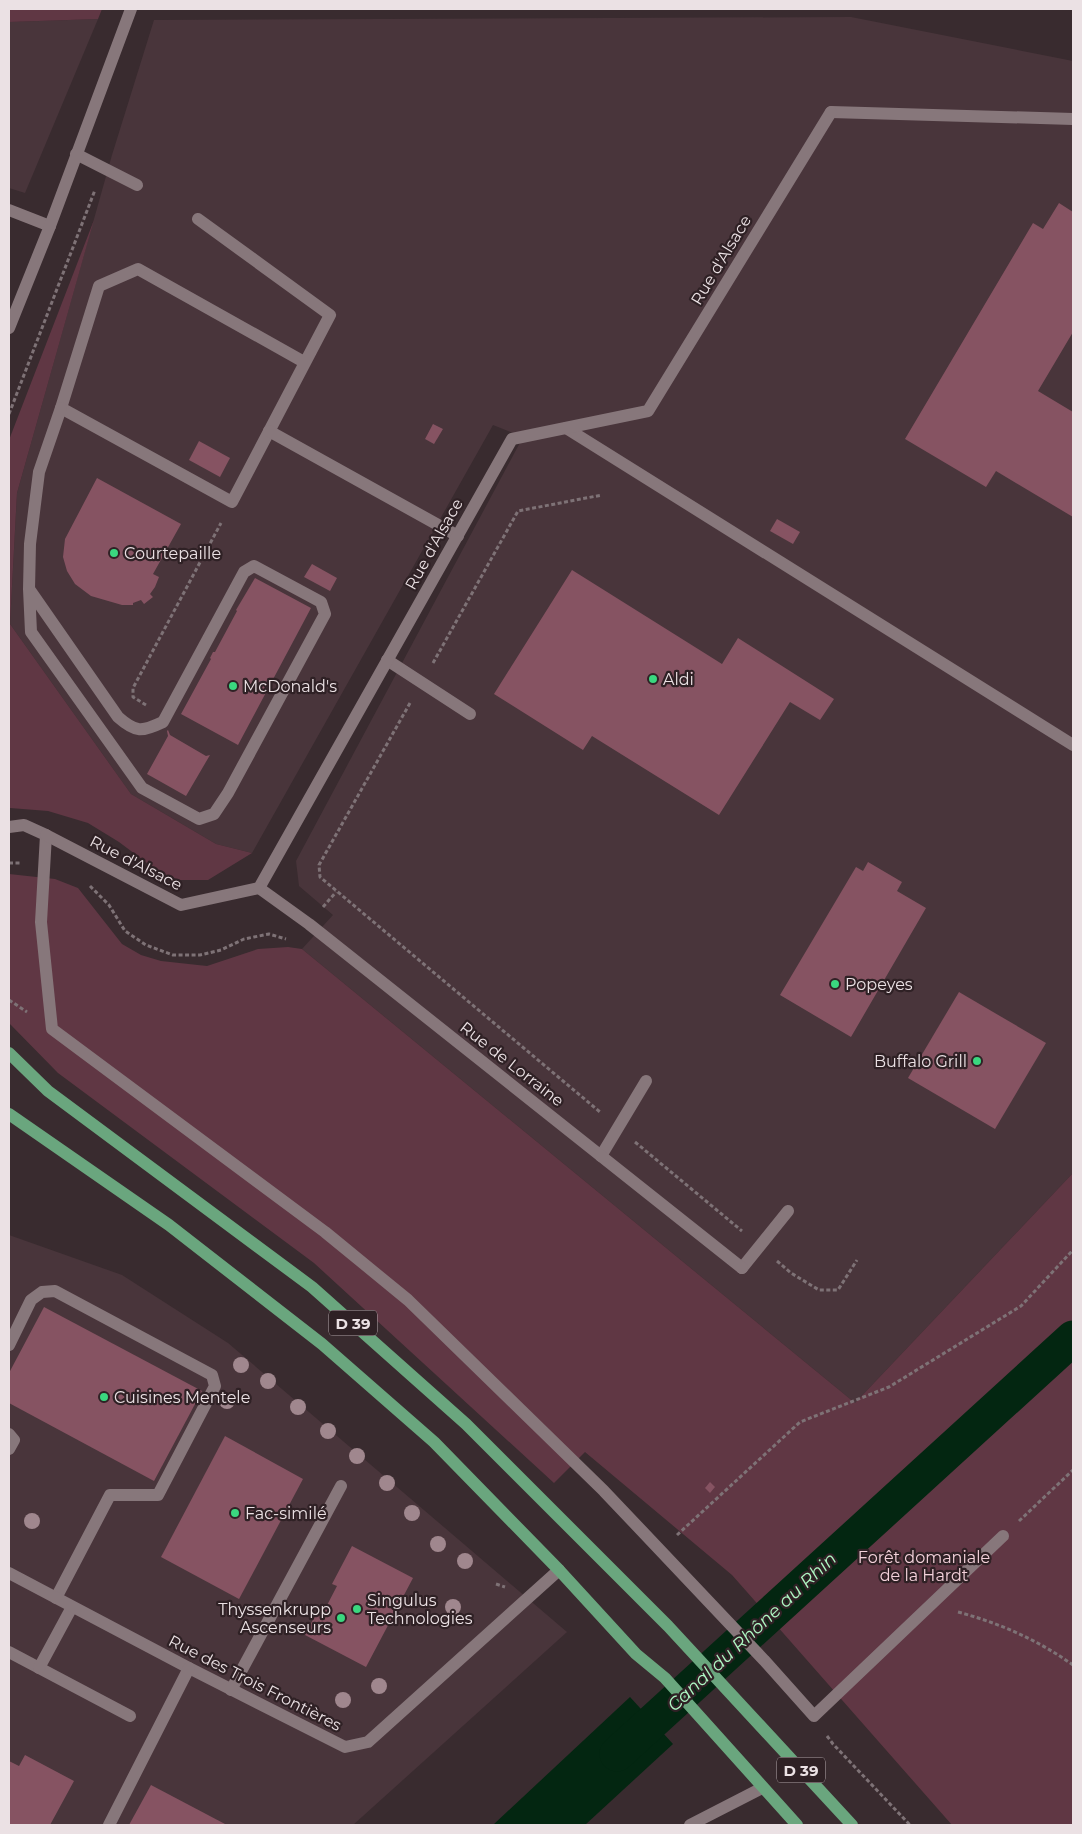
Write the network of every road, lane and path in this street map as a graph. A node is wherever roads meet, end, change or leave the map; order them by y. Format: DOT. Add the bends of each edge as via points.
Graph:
graph roads {
  1 [pos="131,9"];
  2 [pos="1073,119"];
  3 [pos="76,154"];
  4 [pos="104,166"];
  5 [pos="137,185"];
  6 [pos="9,210"];
  7 [pos="198,219"];
  8 [pos="50,226"];
  9 [pos="9,328"];
  10 [pos="304,362"];
  11 [pos="62,408"];
  12 [pos="9,414"];
  13 [pos="566,428"];
  14 [pos="269,431"];
  15 [pos="602,495"];
  16 [pos="232,502"];
  17 [pos="458,536"];
  18 [pos="29,589"];
  19 [pos="387,660"];
  20 [pos="422,683"];
  21 [pos="470,714"];
  22 [pos="166,717"];
  23 [pos="1073,745"];
  24 [pos="9,828"];
  25 [pos="46,835"];
  26 [pos="259,888"];
  27 [pos="9,1053"];
  28 [pos="646,1081"];
  29 [pos="9,1114"];
  30 [pos="618,1128"];
  31 [pos="601,1156"];
  32 [pos="788,1211"];
  33 [pos="760,1246"];
  34 [pos="1073,1250"];
  35 [pos="857,1260"];
  36 [pos="9,1345"];
  37 [pos="9,1434"];
  38 [pos="9,1450"];
  39 [pos="1073,1470"];
  40 [pos="341,1486"];
  41 [pos="1002,1536"];
  42 [pos="660,1550"];
  43 [pos="559,1570"];
  44 [pos="9,1574"];
  45 [pos="56,1598"];
  46 [pos="931,1604"];
  47 [pos="72,1606"];
  48 [pos="9,1652"];
  49 [pos="1073,1665"];
  50 [pos="39,1668"];
  51 [pos="189,1668"];
  52 [pos="231,1690"];
  53 [pos="130,1716"];
  54 [pos="814,1716"];
  55 [pos="762,1788"];
  56 [pos="109,1825"];
  57 [pos="690,1825"];
  58 [pos="797,1825"];
  59 [pos="852,1825"];
  60 [pos="910,1825"];
  1 -- 3 [label="street"];
  2 -- 13 [label="street, Rue d'Alsace" via="831,112 648,411"];
  3 -- 4 [label="street"];
  3 -- 8 [label="street"];
  4 -- 5 [label="street"];
  4 -- 12 [label="path"];
  6 -- 8 [label="street"];
  7 -- 10 [label="street" via="330,315"];
  8 -- 9 [label="street"];
  10 -- 11 [label="street" via="138,270 99,286"];
  10 -- 14 [label="street"];
  11 -- 16 [label="street"];
  11 -- 18 [label="street" via="39,472 30,544"];
  13 -- 17 [label="street, Rue d'Alsace" via="512,439"];
  13 -- 23 [label="street"];
  14 -- 16 [label="street"];
  14 -- 17 [label="street"];
  15 -- 20 [label="path" via="518,511"];
  16 -- 22 [label="path" via="133,688 133,697"];
  17 -- 19 [label="street, Rue d'Alsace"];
  18 -- 22 [label="street" via="118,718 130,728 145,731"];
  18 -- 22 [label="street" via="31,632 142,788 199,819 214,814 228,793 325,614 321,602 254,566 244,572"];
  19 -- 20 [label="street"];
  19 -- 26 [label="street, Rue d'Alsace"];
  20 -- 21 [label="street"];
  20 -- 30 [label="path" via="319,865 320,877"];
  24 -- 25 [label="street, Rue d'Alsace" via="24,825"];
  25 -- 26 [label="street, Rue d'Alsace" via="181,905"];
  25 -- 42 [label="street" via="41,922 52,1029 325,1232 408,1300"];
  26 -- 31 [label="street, Rue de Lorraine" via="309,924"];
  27 -- 59 [label="main road, D 39" via="48,1091 312,1287 466,1424 668,1626"];
  28 -- 30 [label="street"];
  29 -- 43 [label="main road, D 39" via="169,1225 322,1344 434,1442"];
  30 -- 31 [label="street"];
  30 -- 33 [label="path"];
  31 -- 33 [label="street, Rue de Lorraine" via="742,1268"];
  32 -- 33 [label="street"];
  33 -- 35 [label="path" via="791,1273 819,1290 838,1290"];
  34 -- 42 [label="path" via="1021,1306 889,1387 800,1422"];
  36 -- 45 [label="street" via="31,1300 42,1292 55,1291 212,1375 215,1386 158,1495 110,1495"];
  37 -- 38 [label="street" via="14,1440"];
  39 -- 41 [label="path"];
  40 -- 52 [label="street"];
  41 -- 46 [label="street"];
  42 -- 54 [label="street"];
  43 -- 52 [label="street, Rue des Trois Frontières" via="368,1742 345,1747"];
  43 -- 55 [label="main road, D 39" via="636,1654 665,1678"];
  44 -- 45 [label="street, Rue des Trois Frontières"];
  45 -- 47 [label="street, Rue des Trois Frontières"];
  46 -- 49 [label="path" via="988,1620 1025,1636"];
  46 -- 54 [label="street"];
  47 -- 50 [label="street"];
  47 -- 51 [label="street, Rue des Trois Frontières"];
  48 -- 50 [label="street"];
  50 -- 53 [label="street"];
  51 -- 52 [label="street, Rue des Trois Frontières"];
  51 -- 56 [label="street"];
  54 -- 60 [label="path" via="833,1744"];
  55 -- 57 [label="street"];
  55 -- 58 [label="main road, D 39"];
}
